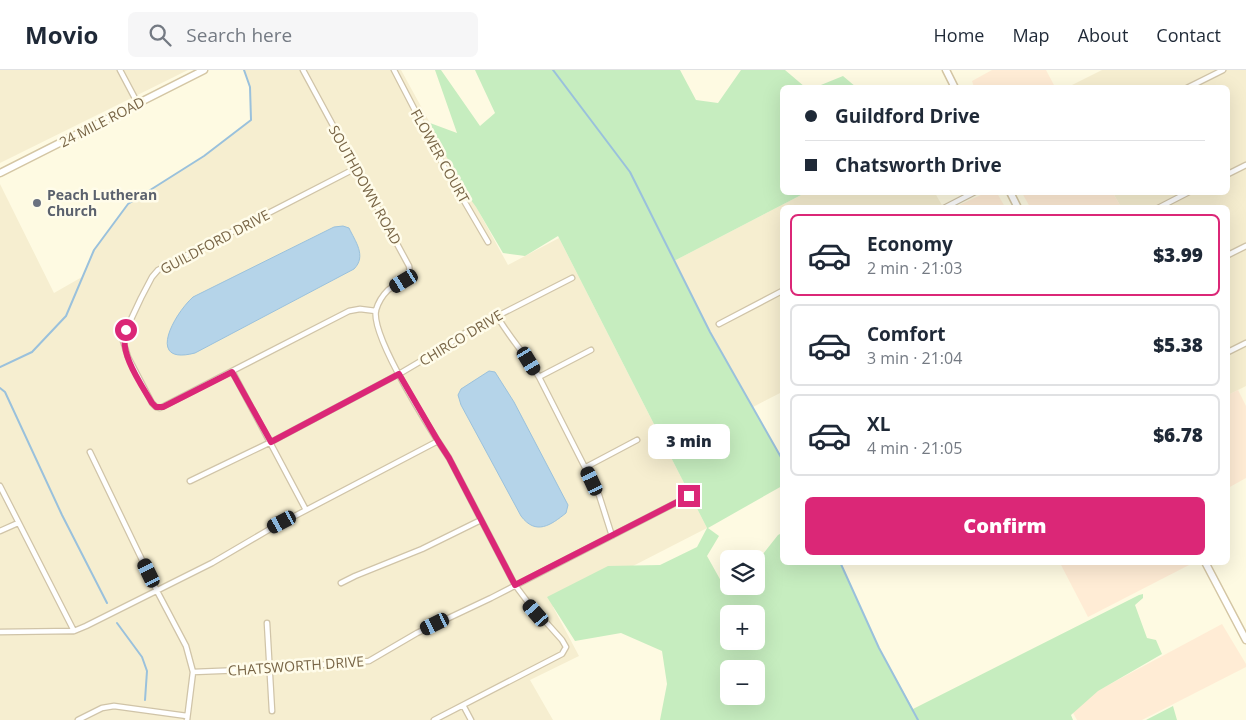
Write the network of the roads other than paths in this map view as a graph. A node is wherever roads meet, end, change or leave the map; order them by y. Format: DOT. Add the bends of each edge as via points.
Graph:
graph roads {
  1 [pos="120,70"];
  2 [pos="204,70"];
  3 [pos="303,70"];
  4 [pos="394,70"];
  5 [pos="1223,70"];
  6 [pos="948,71"];
  7 [pos="954,85"];
  8 [pos="1193,85"];
  9 [pos="138,104"];
  10 [pos="1246,164"];
  11 [pos="356,168"];
  12 [pos="0,173"];
  13 [pos="1230,173"];
  14 [pos="969,195"];
  15 [pos="1183,195"];
  16 [pos="950,205"];
  17 [pos="1164,205"];
  18 [pos="488,242"];
  19 [pos="1246,246"];
  20 [pos="1230,254"];
  21 [pos="572,278"];
  22 [pos="780,292"];
  23 [pos="376,312"];
  24 [pos="497,316"];
  25 [pos="719,324"];
  26 [pos="1246,343"];
  27 [pos="591,350"];
  28 [pos="1230,351"];
  29 [pos="232,372"];
  30 [pos="399,374"];
  31 [pos="539,377"];
  32 [pos="637,440"];
  33 [pos="438,441"];
  34 [pos="271,442"];
  35 [pos="90,452"];
  36 [pos="586,467"];
  37 [pos="190,481"];
  38 [pos="0,486"];
  39 [pos="689,496"];
  40 [pos="306,510"];
  41 [pos="481,520"];
  42 [pos="18,523"];
  43 [pos="0,531"];
  44 [pos="612,536"];
  45 [pos="1207,565"];
  46 [pos="341,583"];
  47 [pos="515,585"];
  48 [pos="157,591"];
  49 [pos="267,623"];
  50 [pos="74,631"];
  51 [pos="0,632"];
  52 [pos="1246,640"];
  53 [pos="269,669"];
  54 [pos="193,672"];
  55 [pos="463,705"];
  56 [pos="272,711"];
  57 [pos="187,718"];
  58 [pos="81,719"];
  59 [pos="434,720"];
  60 [pos="471,720"];
  1 -- 9 [label="street"];
  2 -- 9 [label="street, 24 MILE ROAD"];
  3 -- 11 [label="street, SOUTHDOWN ROAD"];
  4 -- 18 [label="street, FLOWER COURT"];
  5 -- 8 [label="street"];
  6 -- 7 [label="street"];
  9 -- 12 [label="street, 24 MILE ROAD"];
  10 -- 13 [label="street"];
  11 -- 23 [label="street, SOUTHDOWN ROAD" via="410,270 404,281 385,293"];
  11 -- 29 [label="street, GUILDFORD DRIVE" via="155,273 126,330 124,341 128,357 152,403 157,408 163,407"];
  14 -- 16 [label="street"];
  15 -- 17 [label="street"];
  19 -- 20 [label="street"];
  21 -- 24 [label="street, CHIRCO DRIVE"];
  22 -- 25 [label="street"];
  23 -- 29 [label="street" via="360,309 349,312"];
  23 -- 30 [label="street" via="379,334"];
  24 -- 30 [label="street, CHIRCO DRIVE"];
  24 -- 31 [label="street"];
  26 -- 28 [label="street"];
  27 -- 31 [label="street"];
  29 -- 34 [label="street"];
  30 -- 33 [label="street"];
  30 -- 34 [label="street, CHIRCO DRIVE"];
  31 -- 36 [label="street"];
  32 -- 36 [label="street"];
  33 -- 40 [label="street"];
  33 -- 41 [label="street"];
  34 -- 37 [label="street, CHIRCO DRIVE"];
  34 -- 40 [label="street"];
  35 -- 48 [label="street"];
  36 -- 44 [label="street"];
  38 -- 42 [label="street"];
  39 -- 44 [label="street, CHATSWORTH DRIVE"];
  40 -- 48 [label="street"];
  41 -- 46 [label="street"];
  41 -- 47 [label="street"];
  42 -- 43 [label="street"];
  42 -- 50 [label="street"];
  44 -- 47 [label="street, CHATSWORTH DRIVE"];
  45 -- 52 [label="street"];
  47 -- 53 [label="street, CHATSWORTH DRIVE" via="369,661"];
  47 -- 55 [label="street" via="562,640 566,650"];
  48 -- 50 [label="street"];
  48 -- 54 [label="street" via="186,646"];
  49 -- 53 [label="street"];
  50 -- 51 [label="street"];
  53 -- 54 [label="street, CHATSWORTH DRIVE"];
  53 -- 56 [label="street"];
  54 -- 57 [label="street"];
  55 -- 59 [label="street"];
  55 -- 60 [label="street"];
  57 -- 58 [label="street" via="114,706 102,708"];
}
